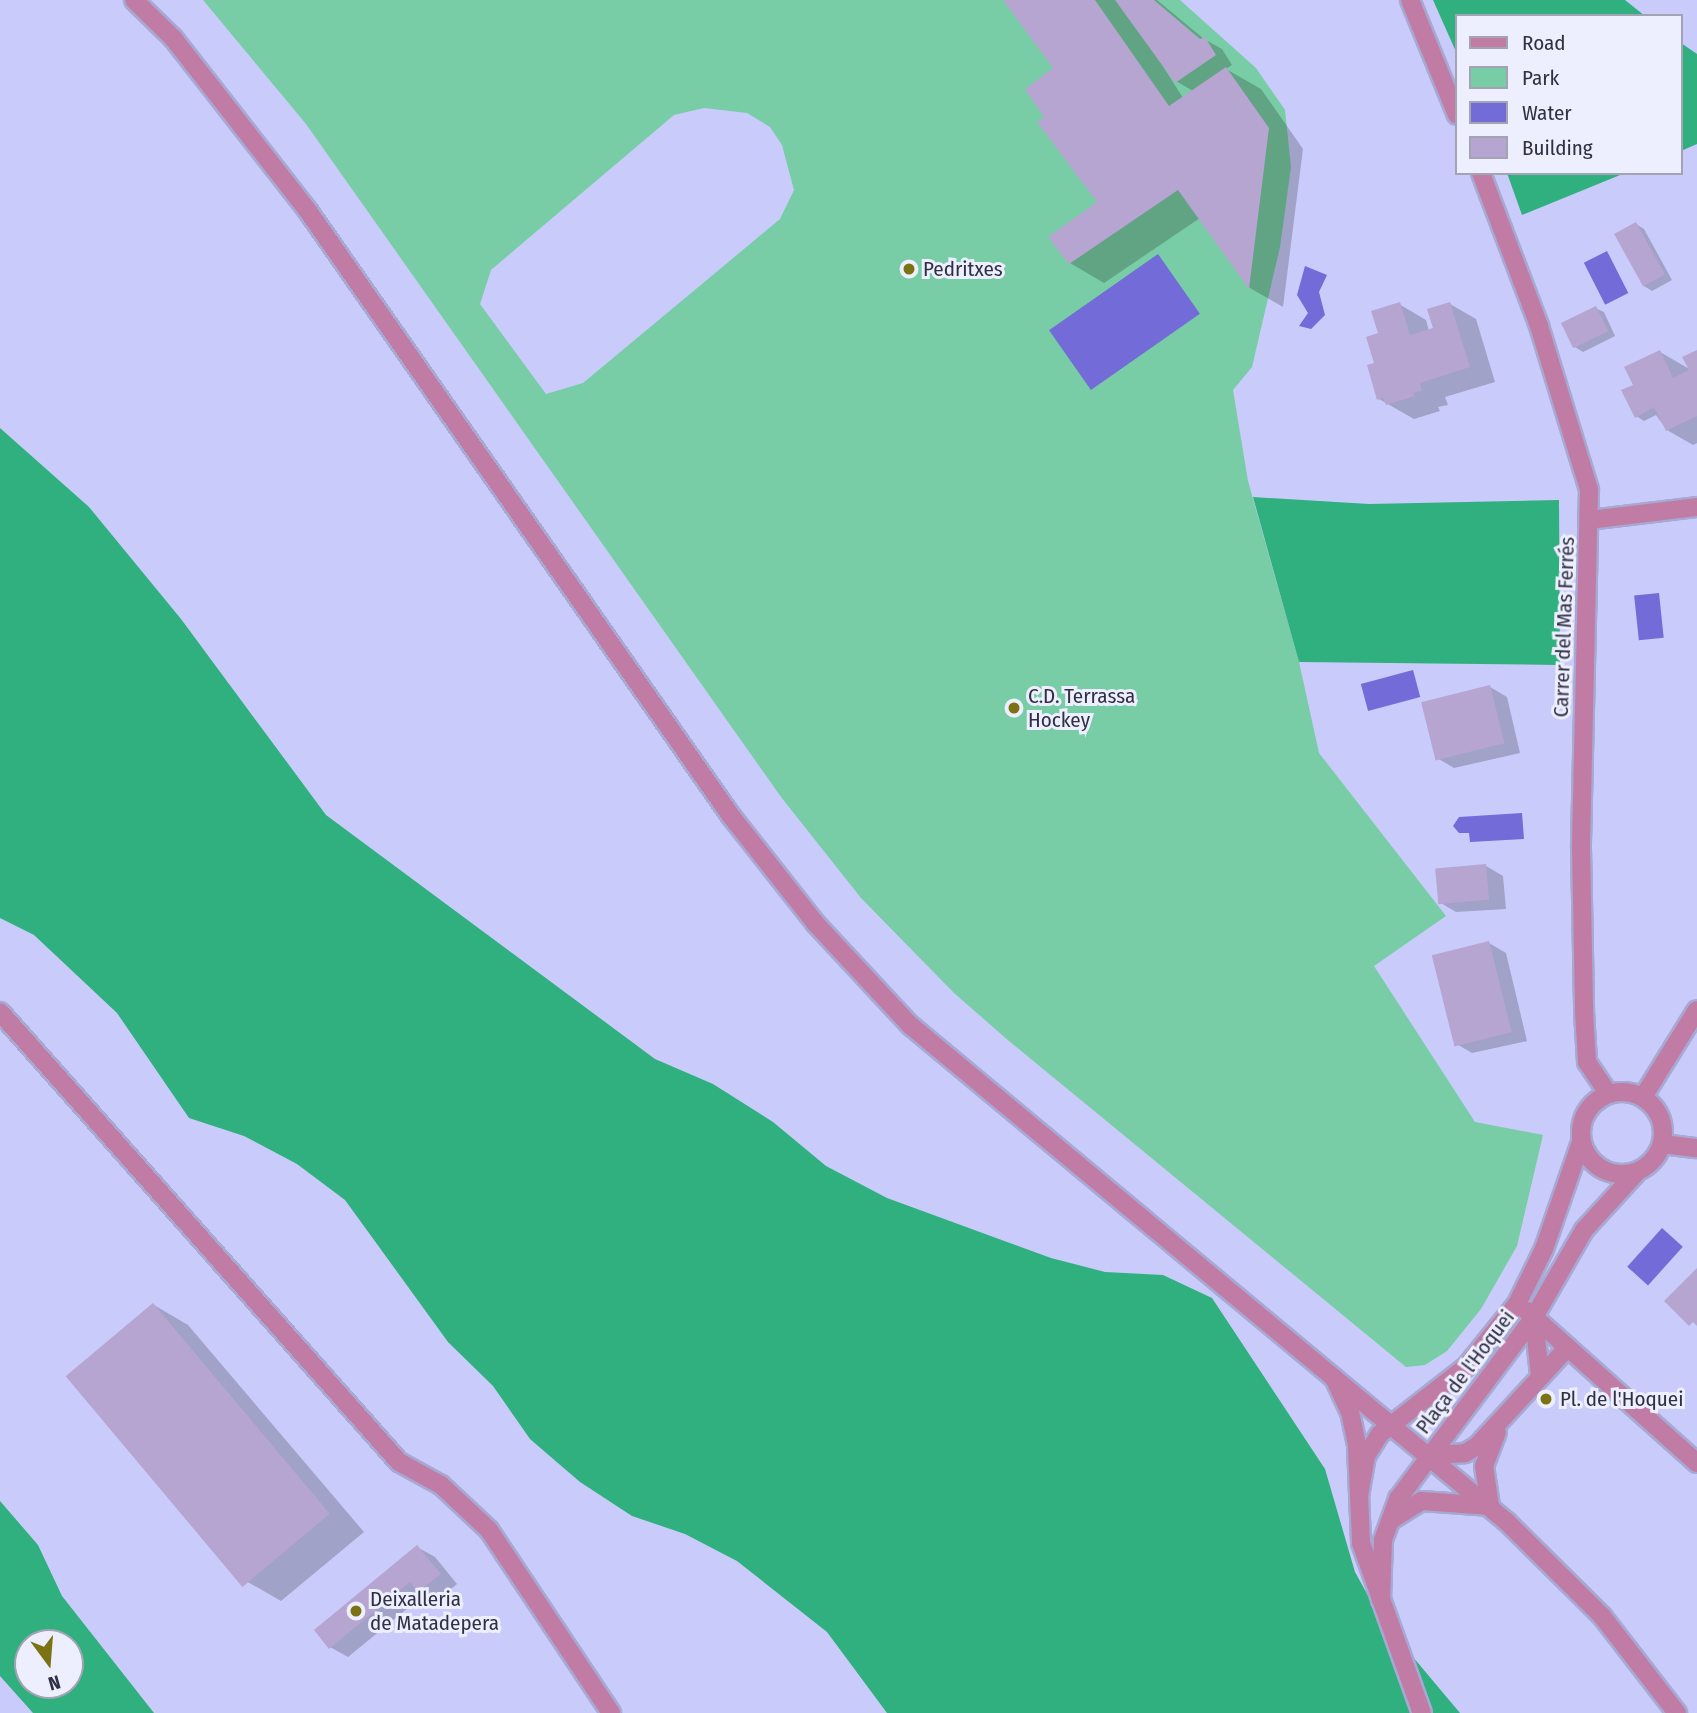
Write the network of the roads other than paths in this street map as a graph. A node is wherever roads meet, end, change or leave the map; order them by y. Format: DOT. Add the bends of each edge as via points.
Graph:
graph roads {
  1 [pos="134,0"];
  2 [pos="1410,0"];
  3 [pos="1456,113"];
  4 [pos="1482,175"];
  5 [pos="1697,507"];
  6 [pos="1589,520"];
  7 [pos="1697,1010"];
  8 [pos="0,1012"];
  9 [pos="1608,1093"];
  10 [pos="1643,1097"];
  11 [pos="1581,1142"];
  12 [pos="1661,1144"];
  13 [pos="1697,1148"];
  14 [pos="1636,1173"];
  15 [pos="1517,1304"];
  16 [pos="1534,1317"];
  17 [pos="1568,1347"];
  18 [pos="1329,1370"];
  19 [pos="1540,1376"];
  20 [pos="1391,1422"];
  21 [pos="1502,1424"];
  22 [pos="1431,1455"];
  23 [pos="1697,1463"];
  24 [pos="1359,1496"];
  25 [pos="1490,1506"];
  26 [pos="1390,1522"];
  27 [pos="1381,1600"];
  28 [pos="611,1713"];
  29 [pos="1422,1713"];
  30 [pos="1677,1713"];
  1 -- 18 [label="street" via="173,38 307,211 731,816 816,924 910,1025"];
  2 -- 3 [label="street"];
  4 -- 6 [label="street, Carrer del Mas Ferrés" via="1539,326 1582,460"];
  5 -- 6 [label="street"];
  6 -- 9 [label="street, Carrer del Mas Ferrés" via="1581,848 1584,1011 1587,1062"];
  7 -- 10 [label="street"];
  8 -- 28 [label="street" via="400,1462 440,1485 489,1530"];
  9 -- 10 [label="street" via="1627,1091"];
  9 -- 11 [label="street" via="1585,1113"];
  10 -- 12 [label="street" via="1656,1108 1662,1123"];
  11 -- 14 [label="street" via="1599,1168 1614,1174"];
  11 -- 15 [label="street, Plaça de l'Hoquei" via="1539,1262"];
  12 -- 13 [label="street"];
  12 -- 14 [label="street" via="1648,1166"];
  14 -- 16 [label="street, Plaça de l'Hoquei" via="1584,1230"];
  15 -- 16 [label="street, Plaça de l'Hoquei"];
  15 -- 20 [label="street, Plaça de l'Hoquei" via="1467,1366"];
  16 -- 17 [label="street"];
  16 -- 19 [label="street, Plaça de l'Hoquei"];
  16 -- 22 [label="street, Plaça de l'Hoquei"];
  17 -- 19 [label="street, Plaça de l'Hoquei"];
  17 -- 23 [label="street"];
  18 -- 20 [label="street"];
  18 -- 24 [label="street" via="1350,1412"];
  19 -- 21 [label="street, Plaça de l'Hoquei"];
  20 -- 22 [label="street"];
  20 -- 24 [label="street, Plaça de l'Hoquei" via="1366,1456"];
  21 -- 22 [label="street, Plaça de l'Hoquei" via="1465,1453"];
  21 -- 25 [label="street, Plaça de l'Hoquei" via="1484,1466"];
  22 -- 25 [label="street"];
  22 -- 26 [label="street" via="1398,1500"];
  24 -- 27 [label="street" via="1361,1543"];
  25 -- 26 [label="street" via="1422,1501"];
  25 -- 30 [label="street" via="1602,1616"];
  26 -- 27 [label="street" via="1383,1539"];
  27 -- 29 [label="street"];
}
